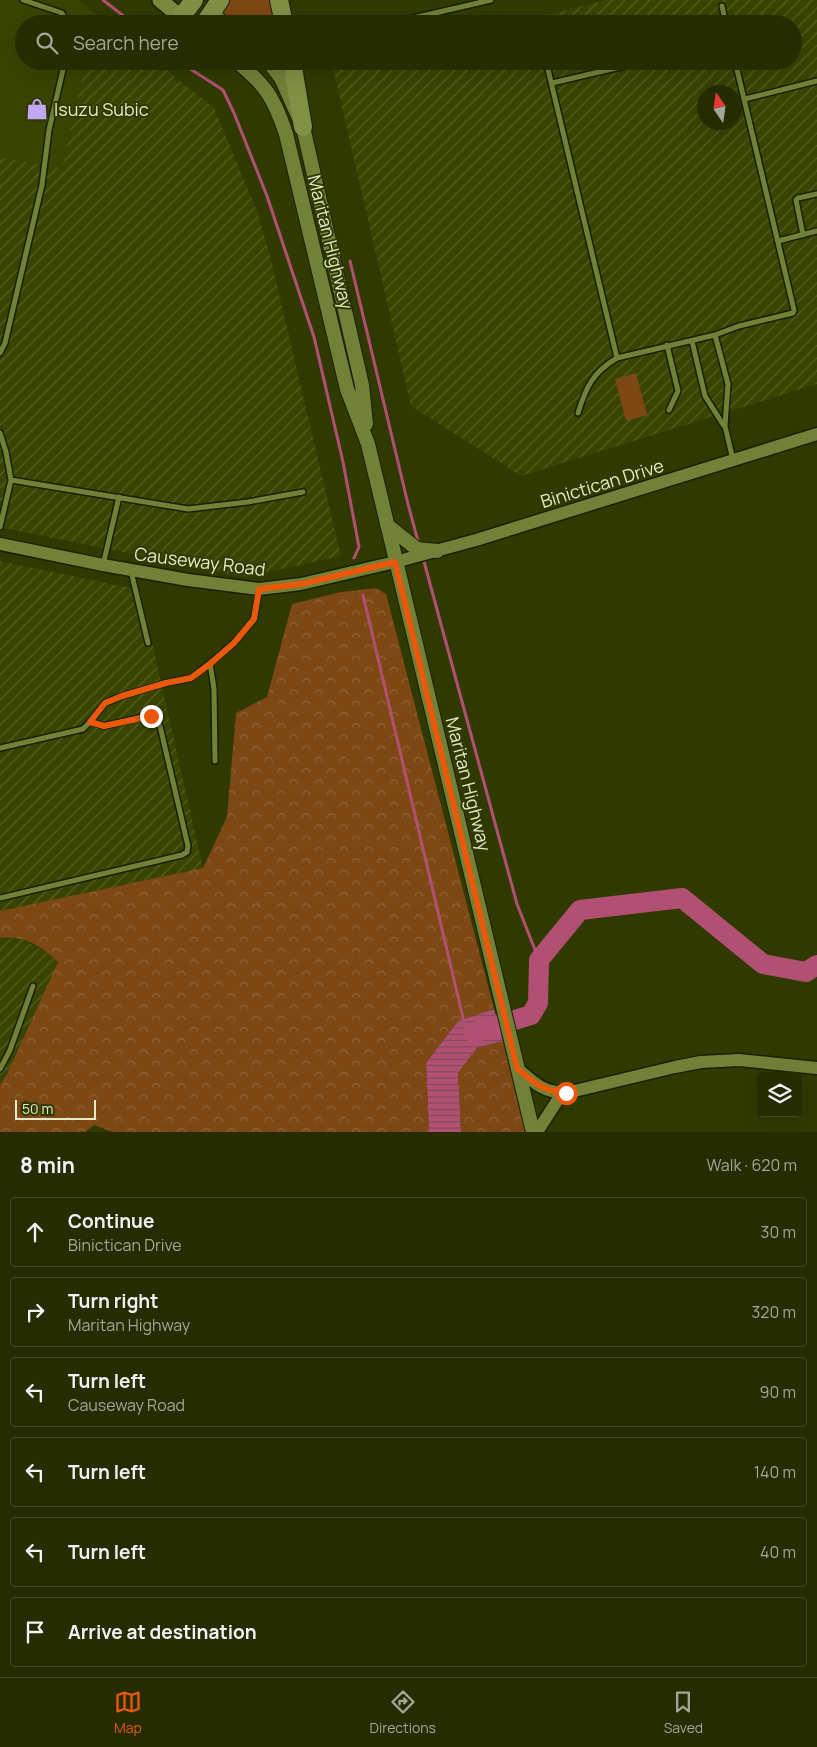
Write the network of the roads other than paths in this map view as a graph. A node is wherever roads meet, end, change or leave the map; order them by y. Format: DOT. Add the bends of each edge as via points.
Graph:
graph roads {
  1 [pos="22,0"];
  2 [pos="160,0"];
  3 [pos="195,0"];
  4 [pos="279,0"];
  5 [pos="491,0"];
  6 [pos="722,6"];
  7 [pos="63,15"];
  8 [pos="179,15"];
  9 [pos="188,15"];
  10 [pos="215,15"];
  11 [pos="282,15"];
  12 [pos="427,15"];
  13 [pos="724,15"];
  14 [pos="64,70"];
  15 [pos="246,70"];
  16 [pos="275,70"];
  17 [pos="294,70"];
  18 [pos="548,70"];
  19 [pos="608,70"];
  20 [pos="738,70"];
  21 [pos="817,81"];
  22 [pos="552,83"];
  23 [pos="745,99"];
  24 [pos="303,127"];
  25 [pos="817,194"];
  26 [pos="817,231"];
  27 [pos="803,235"];
  28 [pos="778,241"];
  29 [pos="715,336"];
  30 [pos="692,341"];
  31 [pos="668,345"];
  32 [pos="0,353"];
  33 [pos="617,358"];
  34 [pos="669,410"];
  35 [pos="578,413"];
  36 [pos="724,426"];
  37 [pos="0,433"];
  38 [pos="817,434"];
  39 [pos="368,444"];
  40 [pos="734,461"];
  41 [pos="11,480"];
  42 [pos="303,492"];
  43 [pos="119,497"];
  44 [pos="3,504"];
  45 [pos="387,525"];
  46 [pos="0,527"];
  47 [pos="0,544"];
  48 [pos="437,551"];
  49 [pos="395,562"];
  50 [pos="103,565"];
  51 [pos="131,570"];
  52 [pos="259,589"];
  53 [pos="148,643"];
  54 [pos="210,664"];
  55 [pos="90,722"];
  56 [pos="0,748"];
  57 [pos="215,761"];
  58 [pos="0,898"];
  59 [pos="33,986"];
  60 [pos="517,1068"];
  61 [pos="817,1068"];
  62 [pos="0,1069"];
  63 [pos="566,1093"];
  64 [pos="533,1132"];
  65 [pos="537,1132"];
  1 -- 7 [label="lane"];
  2 -- 8 [label="main road"];
  3 -- 9 [label="highway"];
  3 -- 10 [label="main road"];
  4 -- 11 [label="highway"];
  5 -- 12 [label="lane"];
  6 -- 13 [label="lane"];
  14 -- 32 [label="lane" via="49,130 42,185 6,344"];
  15 -- 39 [label="main road, Maritan Highway" via="277,108 286,134 347,389"];
  16 -- 24 [label="main road, Maritan Highway"];
  17 -- 24 [label="highway"];
  18 -- 22 [label="lane"];
  19 -- 22 [label="lane"];
  20 -- 23 [label="lane"];
  21 -- 23 [label="lane"];
  22 -- 33 [label="lane"];
  23 -- 28 [label="lane"];
  24 -- 39 [label="main road, Maritan Highway" via="362,386"];
  25 -- 27 [label="lane" via="796,200"];
  26 -- 27 [label="lane"];
  27 -- 28 [label="lane"];
  28 -- 29 [label="lane" via="793,314 739,326"];
  29 -- 30 [label="lane"];
  29 -- 36 [label="lane" via="728,384"];
  30 -- 31 [label="lane"];
  30 -- 36 [label="lane" via="705,396"];
  31 -- 33 [label="lane"];
  31 -- 34 [label="lane" via="678,391"];
  33 -- 35 [label="lane" via="591,380"];
  36 -- 40 [label="lane"];
  37 -- 41 [label="lane"];
  38 -- 40 [label="street, Binictican Drive"];
  39 -- 45 [label="main road, Maritan Highway"];
  40 -- 48 [label="street, Binictican Drive"];
  41 -- 43 [label="lane"];
  41 -- 44 [label="lane"];
  42 -- 43 [label="lane" via="188,509"];
  43 -- 50 [label="lane"];
  44 -- 46 [label="lane"];
  45 -- 48 [label="main road" via="417,549"];
  45 -- 49 [label="main road, Maritan Highway"];
  47 -- 50 [label="street, Causeway Road"];
  48 -- 49 [label="street, Binictican Drive"];
  49 -- 52 [label="street, Causeway Road" via="301,584"];
  49 -- 60 [label="main road, Maritan Highway"];
  50 -- 51 [label="street, Causeway Road"];
  51 -- 52 [label="street, Causeway Road"];
  51 -- 53 [label="lane"];
  52 -- 54 [label="lane" via="254,619"];
  54 -- 55 [label="lane" via="191,678 105,703"];
  54 -- 57 [label="lane" via="214,689"];
  55 -- 56 [label="lane" via="83,728"];
  55 -- 58 [label="lane" via="104,726 151,716 156,719 187,852"];
  59 -- 62 [label="lane"];
  60 -- 63 [label="street" via="543,1089"];
  60 -- 64 [label="main road, Maritan Highway"];
  61 -- 63 [label="street" via="739,1060 701,1062"];
  63 -- 65 [label="street" via="559,1098"];
}
